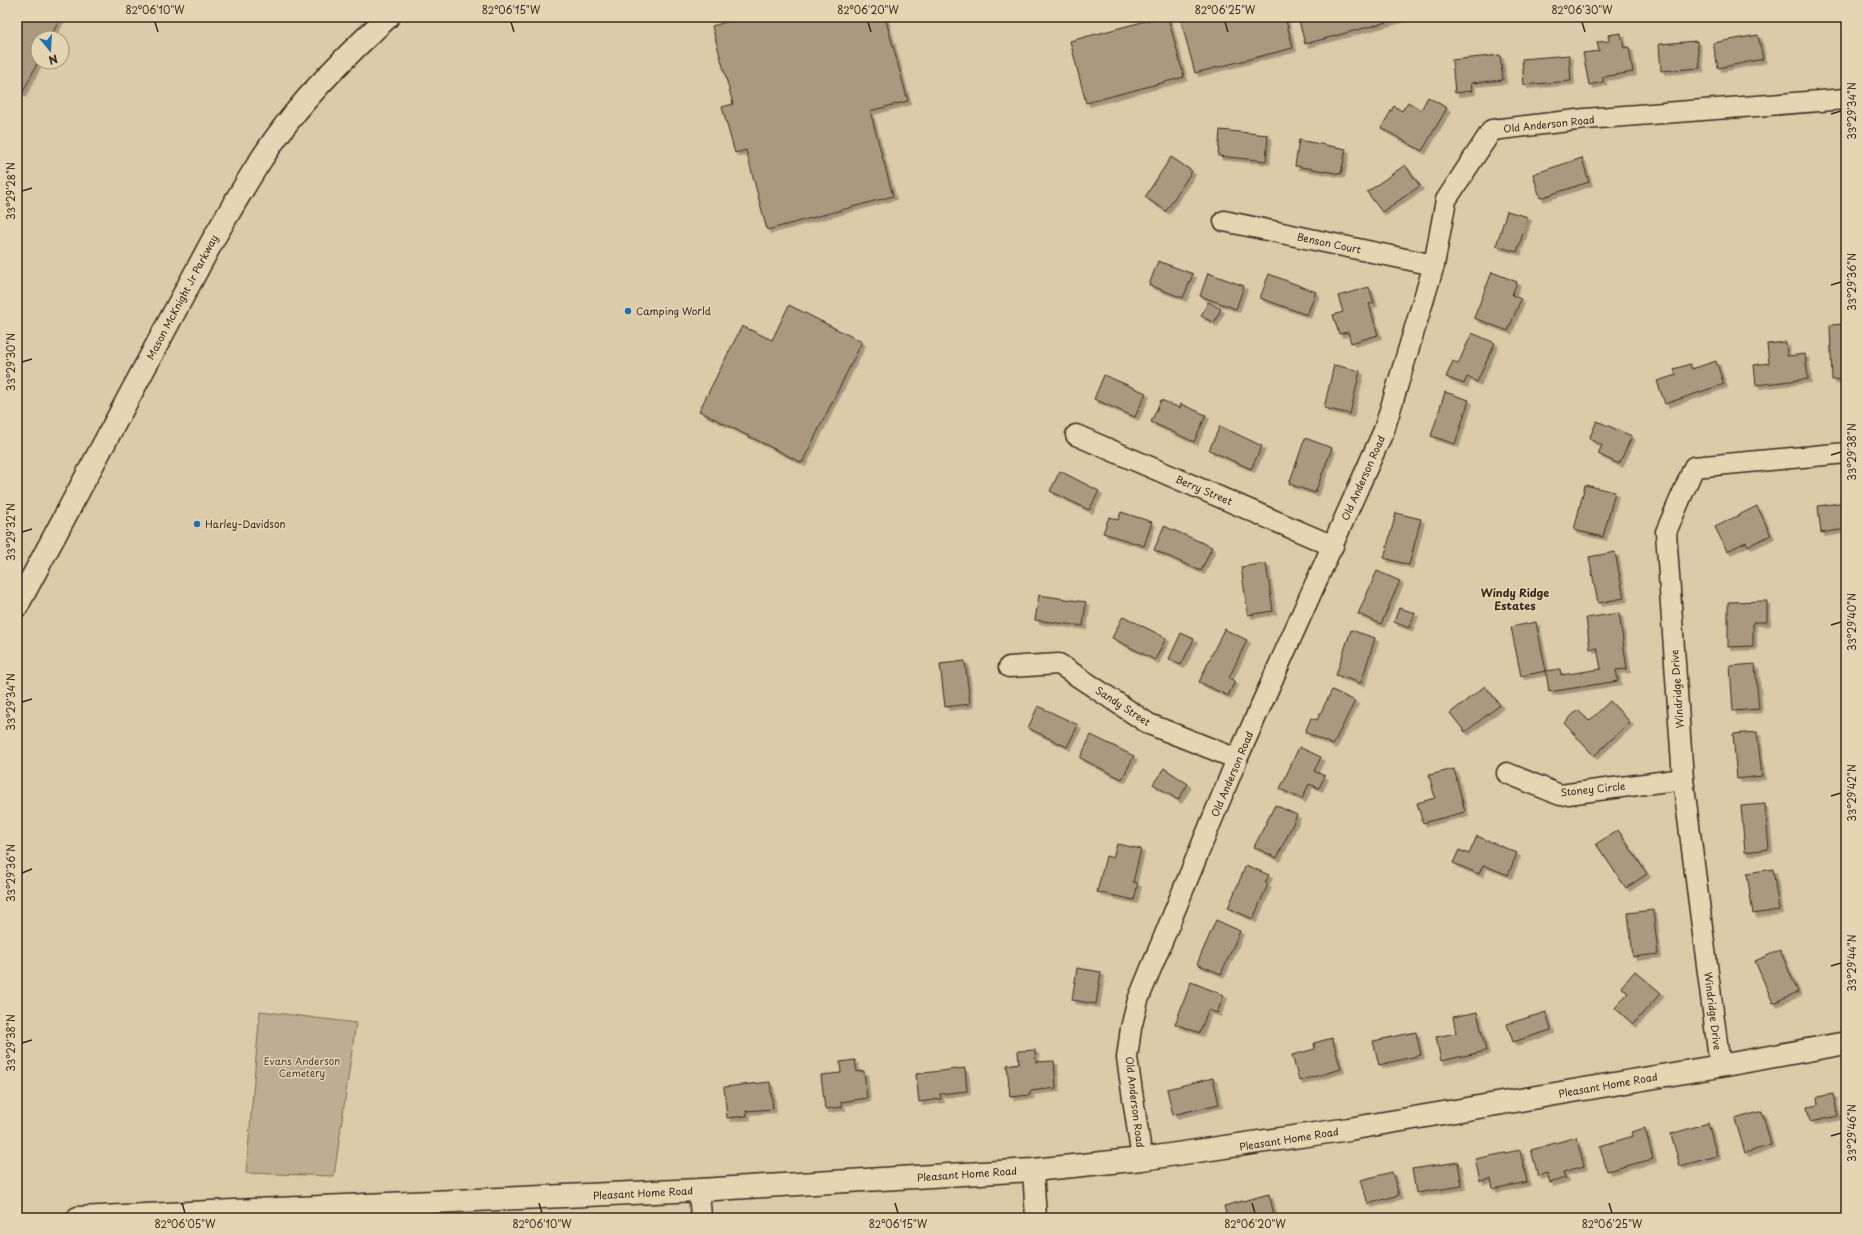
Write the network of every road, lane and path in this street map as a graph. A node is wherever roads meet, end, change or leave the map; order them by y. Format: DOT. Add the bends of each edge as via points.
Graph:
graph roads {
  1 [pos="388,17"];
  2 [pos="1846,99"];
  3 [pos="1224,222"];
  4 [pos="1434,265"];
  5 [pos="1076,434"];
  6 [pos="1846,454"];
  7 [pos="1333,546"];
  8 [pos="17,606"];
  9 [pos="1009,666"];
  10 [pos="1237,759"];
  11 [pos="1507,773"];
  12 [pos="1683,779"];
  13 [pos="1846,1043"];
  14 [pos="1720,1066"];
  15 [pos="1142,1159"];
  16 [pos="1033,1170"];
  17 [pos="699,1190"];
  18 [pos="78,1218"];
  19 [pos="701,1218"];
  20 [pos="1036,1218"];
  1 -- 8 [label="street, Mason McKnight Jr Parkway" via="287,122 249,178 214,238"];
  2 -- 4 [label="street, Old Anderson Road" via="1593,119 1492,130 1446,200"];
  3 -- 4 [label="street, Benson Court"];
  4 -- 7 [label="street, Old Anderson Road" via="1384,430"];
  5 -- 7 [label="street, Berry Street"];
  6 -- 12 [label="street, Windridge Drive" via="1694,467 1666,532"];
  7 -- 10 [label="street, Old Anderson Road"];
  9 -- 10 [label="street, Sandy Street" via="1058,664 1149,724"];
  10 -- 15 [label="street, Old Anderson Road" via="1138,1000 1130,1028 1127,1058"];
  11 -- 12 [label="street, Stoney Circle" via="1560,794"];
  12 -- 14 [label="street, Windridge Drive"];
  13 -- 14 [label="street, Pleasant Home Road"];
  14 -- 15 [label="street, Pleasant Home Road" via="1349,1129"];
  15 -- 16 [label="street, Pleasant Home Road"];
  16 -- 17 [label="street, Pleasant Home Road"];
  16 -- 20 [label="street"];
  17 -- 18 [label="street, Pleasant Home Road"];
  17 -- 19 [label="street"];
}
